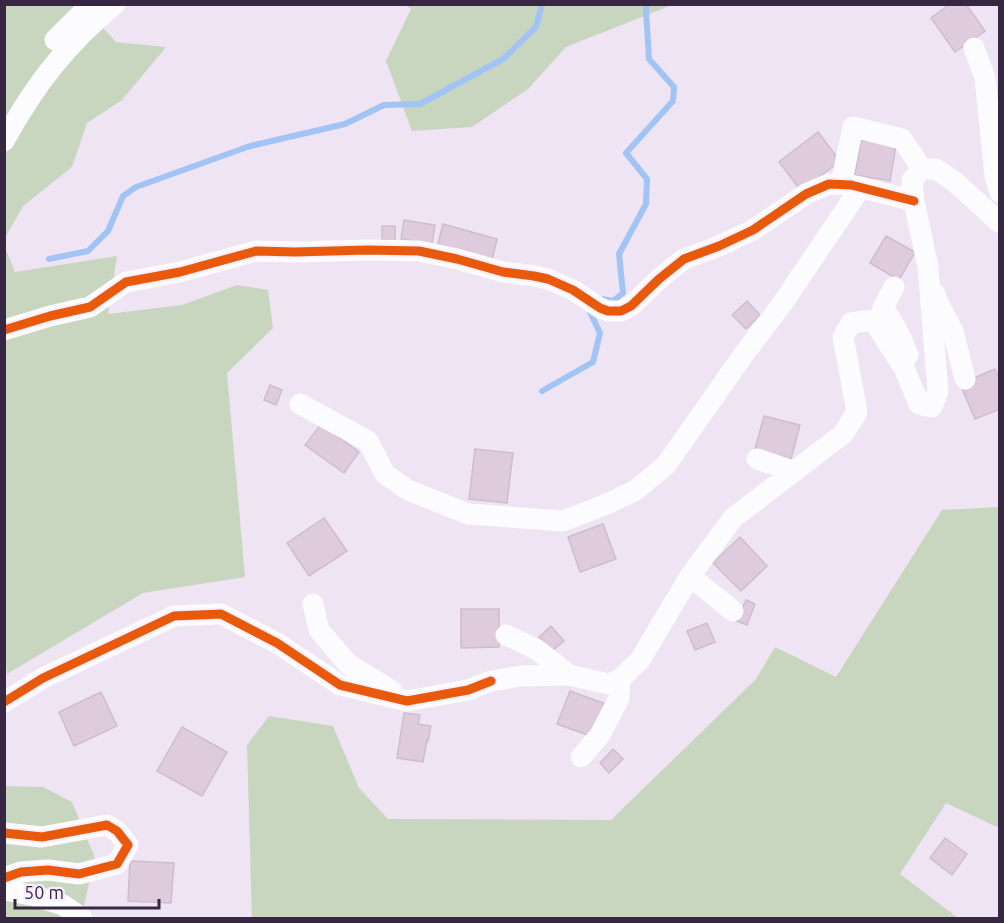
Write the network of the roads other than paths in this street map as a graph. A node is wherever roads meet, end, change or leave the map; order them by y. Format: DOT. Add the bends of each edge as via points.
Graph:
graph roads {
  1 [pos="91,4"];
  2 [pos="116,4"];
  3 [pos="975,48"];
  4 [pos="4,115"];
  5 [pos="4,141"];
  6 [pos="922,169"];
  7 [pos="851,186"];
  8 [pos="999,192"];
  9 [pos="914,201"];
  10 [pos="999,223"];
  11 [pos="928,267"];
  12 [pos="894,287"];
  13 [pos="4,330"];
  14 [pos="904,368"];
  15 [pos="965,379"];
  16 [pos="300,404"];
  17 [pos="757,459"];
  18 [pos="794,471"];
  19 [pos="690,576"];
  20 [pos="313,604"];
  21 [pos="733,611"];
  22 [pos="507,635"];
  23 [pos="569,675"];
  24 [pos="620,679"];
  25 [pos="408,701"];
  26 [pos="4,702"];
  27 [pos="581,757"];
  28 [pos="4,833"];
  29 [pos="4,878"];
  30 [pos="4,888"];
  31 [pos="82,918"];
  1 -- 4 [label="street" via="22,82"];
  2 -- 5 [label="street" via="68,47 35,90"];
  3 -- 8 [label="street" via="985,78"];
  6 -- 7 [label="street" via="902,139 853,127"];
  6 -- 9 [label="street" via="912,180"];
  6 -- 10 [label="street" via="936,169 955,182"];
  7 -- 9 [label="street"];
  7 -- 13 [label="street" via="829,184 806,194 753,230 684,259 621,311 600,308 548,279 419,251 256,251 126,282 90,307"];
  7 -- 16 [label="street" via="782,304 666,465 636,490 607,504 563,521 468,514 408,490 385,474 368,441"];
  9 -- 11 [label="street"];
  11 -- 14 [label="street" via="938,391 932,407 919,404"];
  11 -- 15 [label="street"];
  12 -- 14 [label="street" via="883,308 903,340 908,355"];
  14 -- 18 [label="street" via="873,320 851,324 843,336 857,412 843,434"];
  17 -- 18 [label="street"];
  18 -- 19 [label="street" via="733,518"];
  19 -- 21 [label="street"];
  19 -- 24 [label="street" via="640,660"];
  20 -- 25 [label="street" via="320,630 348,664"];
  22 -- 23 [label="street" via="536,649"];
  23 -- 24 [label="street" via="609,684"];
  23 -- 25 [label="street" via="521,676"];
  24 -- 27 [label="street" via="619,698 600,735"];
  25 -- 26 [label="street" via="340,685 277,643 221,614 174,616 43,678"];
  28 -- 29 [label="street" via="42,837 107,825 128,845 117,864 79,874 48,870"];
  30 -- 31 [label="street" via="63,905"];
}
